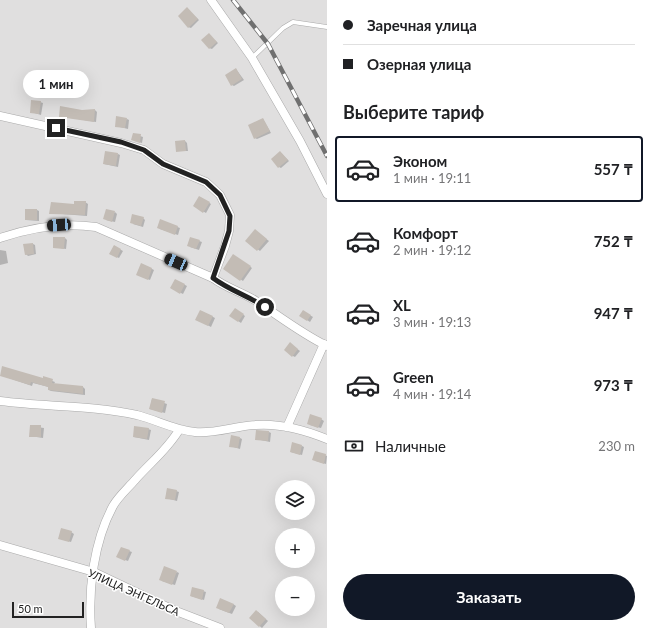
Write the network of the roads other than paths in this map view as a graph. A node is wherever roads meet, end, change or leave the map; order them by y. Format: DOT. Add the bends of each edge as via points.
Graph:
graph roads {
  1 [pos="211,0"];
  2 [pos="327,27"];
  3 [pos="252,58"];
  4 [pos="0,116"];
  5 [pos="327,194"];
  6 [pos="0,238"];
  7 [pos="213,278"];
  8 [pos="326,345"];
  9 [pos="0,401"];
  10 [pos="287,427"];
  11 [pos="179,430"];
  12 [pos="327,439"];
  13 [pos="0,545"];
  14 [pos="94,572"];
  15 [pos="91,628"];
  16 [pos="220,628"];
  1 -- 3 [label="street"];
  2 -- 3 [label="lane" via="293,22 282,28"];
  3 -- 5 [label="street"];
  4 -- 7 [label="street" via="121,142 144,150 163,164 206,182 220,195 230,216 229,231"];
  6 -- 7 [label="street" via="41,226 77,224 96,227"];
  7 -- 8 [label="street" via="226,288 255,300 285,322"];
  8 -- 10 [label="street"];
  9 -- 11 [label="street" via="80,407 137,415"];
  10 -- 11 [label="street" via="257,425 215,431"];
  10 -- 12 [label="street"];
  11 -- 14 [label="street" via="172,443 135,479 114,505 97,549"];
  13 -- 14 [label="street, УЛИЦА ЭНГЕЛЬСА"];
  14 -- 15 [label="street"];
  14 -- 16 [label="street, УЛИЦА ЭНГЕЛЬСА" via="176,611"];
}
